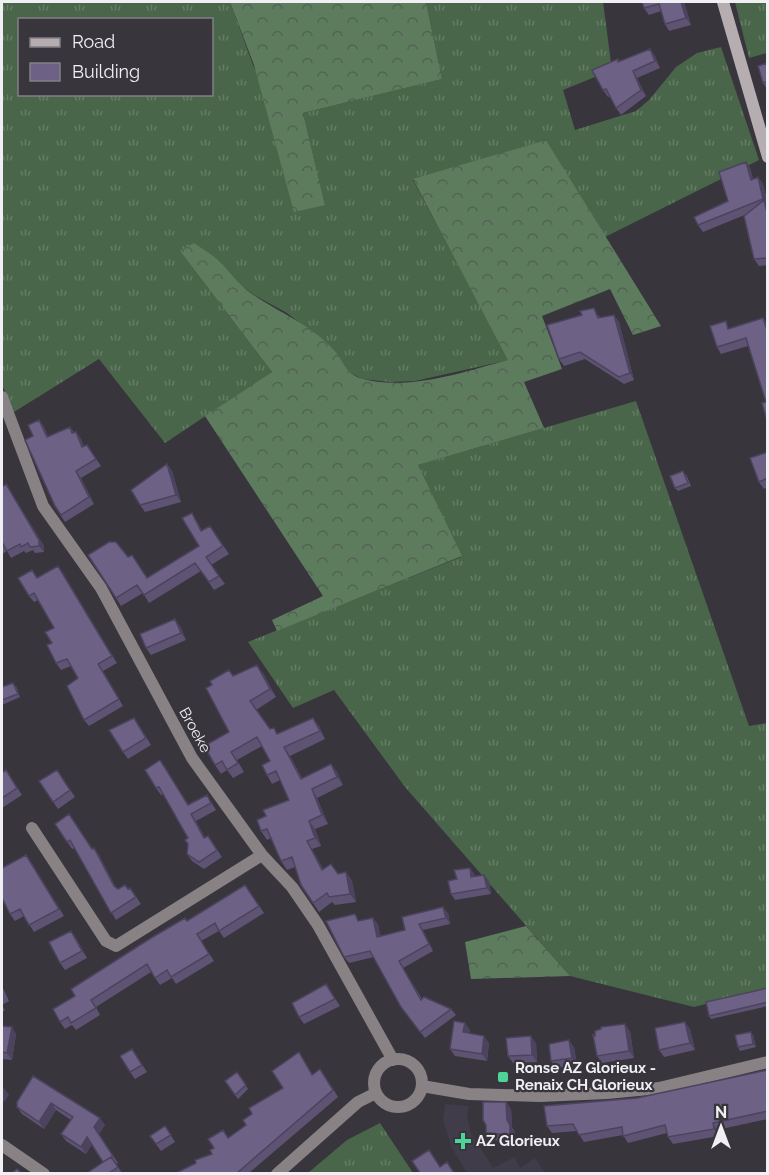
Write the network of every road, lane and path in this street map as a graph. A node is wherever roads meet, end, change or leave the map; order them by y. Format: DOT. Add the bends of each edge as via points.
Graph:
graph roads {
  1 [pos="723,2"];
  2 [pos="768,156"];
  3 [pos="2,397"];
  4 [pos="32,828"];
  5 [pos="262,855"];
  6 [pos="393,1060"];
  7 [pos="768,1062"];
  8 [pos="422,1086"];
  9 [pos="376,1093"];
  10 [pos="2,1145"];
  11 [pos="44,1173"];
  12 [pos="277,1173"];
  1 -- 2 [label="street"];
  3 -- 5 [label="street, Broeke" via="43,506 101,588 192,758"];
  4 -- 5 [label="street" via="106,941 116,946"];
  5 -- 6 [label="street, Broeke" via="292,887 318,925"];
  6 -- 8 [label="street" via="412,1064 420,1073"];
  6 -- 9 [label="street" via="376,1074"];
  7 -- 8 [label="street" via="659,1088 607,1093 540,1096"];
  8 -- 9 [label="street" via="415,1100 401,1107 385,1104"];
  9 -- 12 [label="street" via="358,1102"];
  10 -- 11 [label="street"];
}
